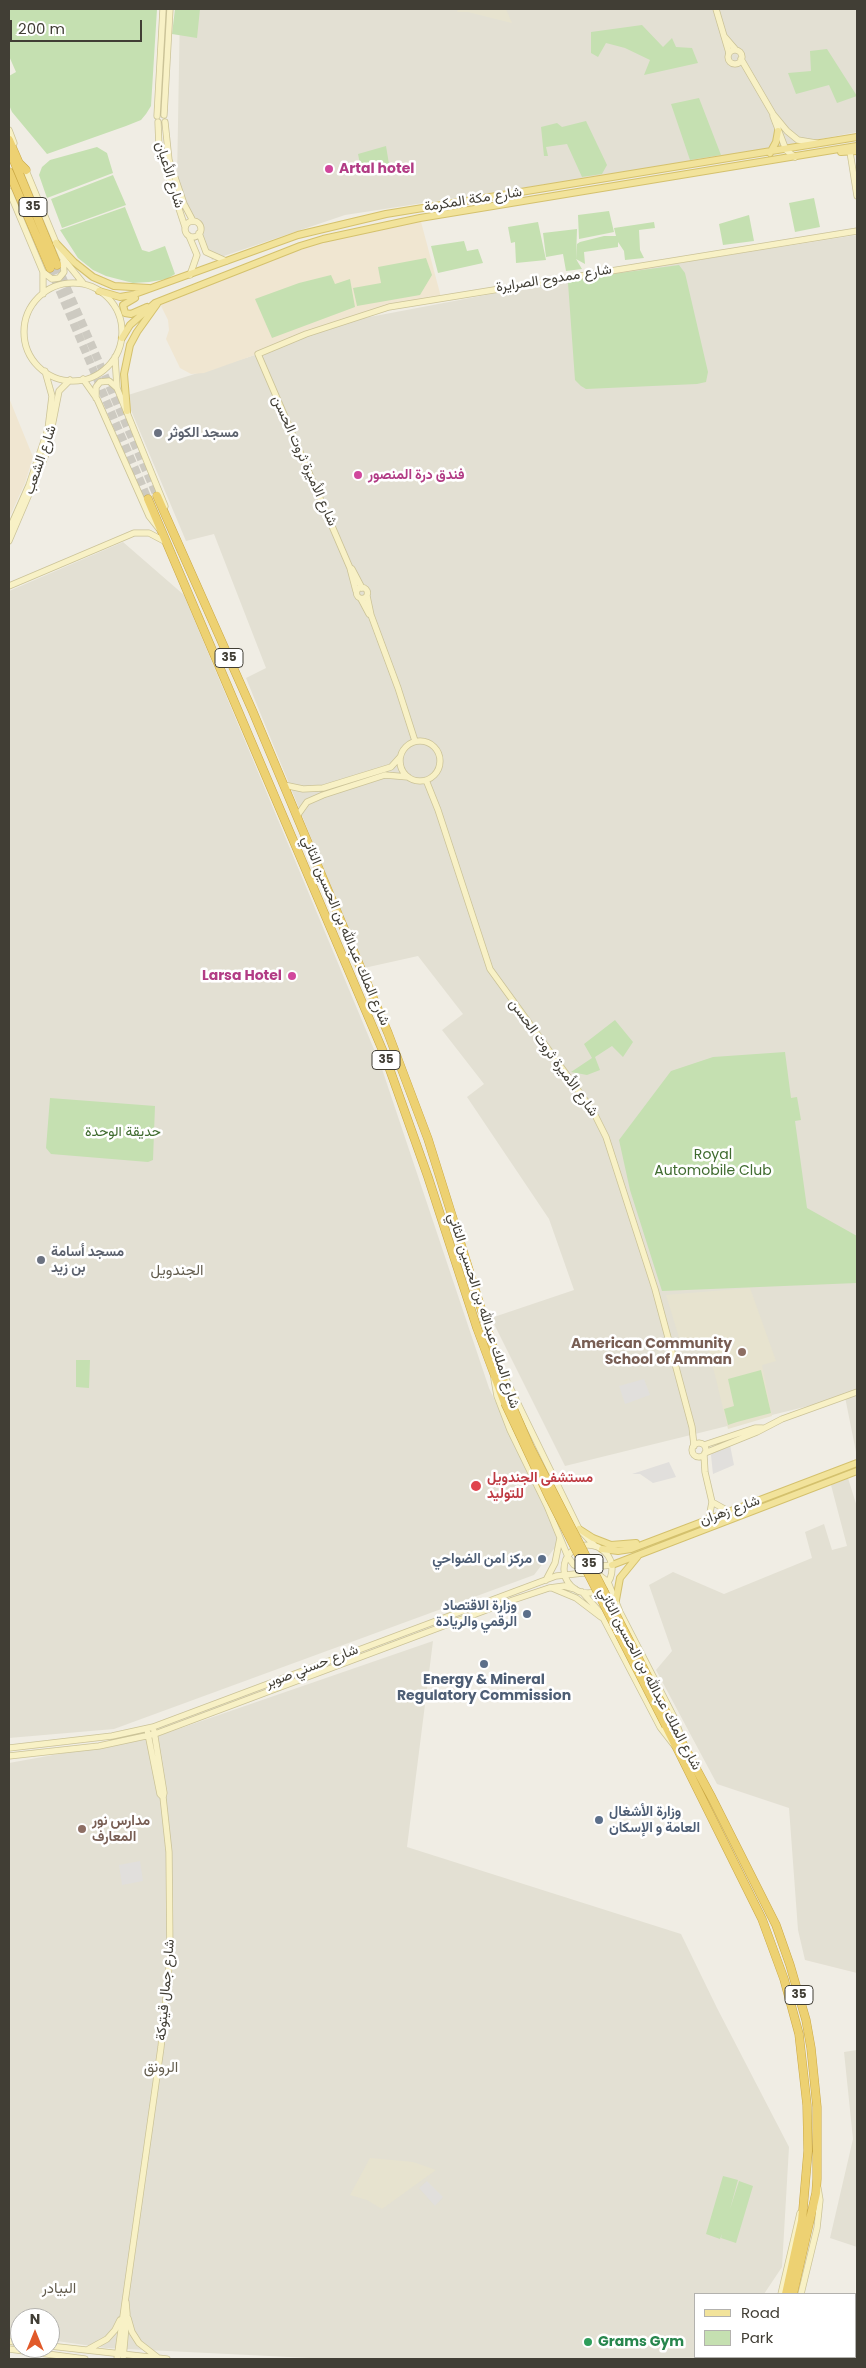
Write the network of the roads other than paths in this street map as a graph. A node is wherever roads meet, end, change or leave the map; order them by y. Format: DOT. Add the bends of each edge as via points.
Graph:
graph roads {
  1 [pos="163,9"];
  2 [pos="170,9"];
  3 [pos="716,9"];
  4 [pos="733,51"];
  5 [pos="739,61"];
  6 [pos="773,114"];
  7 [pos="161,119"];
  8 [pos="9,130"];
  9 [pos="778,130"];
  10 [pos="857,138"];
  11 [pos="9,140"];
  12 [pos="820,144"];
  13 [pos="857,146"];
  14 [pos="9,150"];
  15 [pos="786,150"];
  16 [pos="857,151"];
  17 [pos="821,152"];
  18 [pos="850,152"];
  19 [pos="770,153"];
  20 [pos="795,157"];
  21 [pos="26,170"];
  22 [pos="9,172"];
  23 [pos="9,191"];
  24 [pos="857,196"];
  25 [pos="193,221"];
  26 [pos="185,227"];
  27 [pos="857,231"];
  28 [pos="199,233"];
  29 [pos="190,236"];
  30 [pos="56,243"];
  31 [pos="62,257"];
  32 [pos="226,261"];
  33 [pos="50,268"];
  34 [pos="190,275"];
  35 [pos="172,282"];
  36 [pos="85,284"];
  37 [pos="155,287"];
  38 [pos="100,291"];
  39 [pos="43,294"];
  40 [pos="157,302"];
  41 [pos="122,338"];
  42 [pos="116,354"];
  43 [pos="258,354"];
  44 [pos="45,371"];
  45 [pos="83,379"];
  46 [pos="70,380"];
  47 [pos="116,388"];
  48 [pos="97,399"];
  49 [pos="127,411"];
  50 [pos="157,496"];
  51 [pos="148,499"];
  52 [pos="171,527"];
  53 [pos="9,530"];
  54 [pos="161,531"];
  55 [pos="9,541"];
  56 [pos="166,542"];
  57 [pos="350,568"];
  58 [pos="9,586"];
  59 [pos="362,588"];
  60 [pos="356,592"];
  61 [pos="363,597"];
  62 [pos="414,742"];
  63 [pos="401,755"];
  64 [pos="408,777"];
  65 [pos="426,780"];
  66 [pos="284,785"];
  67 [pos="297,816"];
  68 [pos="497,1373"];
  69 [pos="857,1392"];
  70 [pos="692,1427"];
  71 [pos="762,1428"];
  72 [pos="703,1445"];
  73 [pos="694,1446"];
  74 [pos="705,1454"];
  75 [pos="694,1455"];
  76 [pos="857,1463"];
  77 [pos="857,1471"];
  78 [pos="704,1472"];
  79 [pos="712,1502"];
  80 [pos="728,1511"];
  81 [pos="709,1518"];
  82 [pos="579,1529"];
  83 [pos="560,1536"];
  84 [pos="659,1538"];
  85 [pos="598,1548"];
  86 [pos="642,1552"];
  87 [pos="568,1557"];
  88 [pos="612,1565"];
  89 [pos="565,1574"];
  90 [pos="546,1580"];
  91 [pos="608,1582"];
  92 [pos="550,1588"];
  93 [pos="575,1589"];
  94 [pos="582,1592"];
  95 [pos="616,1602"];
  96 [pos="600,1612"];
  97 [pos="604,1620"];
  98 [pos="354,1651"];
  99 [pos="358,1657"];
  100 [pos="150,1728"];
  101 [pos="163,1732"];
  102 [pos="152,1735"];
  103 [pos="157,1747"];
  104 [pos="680,1747"];
  105 [pos="9,1748"];
  106 [pos="9,1756"];
  107 [pos="162,1797"];
  108 [pos="817,2179"];
  109 [pos="806,2184"];
  110 [pos="781,2293"];
  111 [pos="786,2293"];
  112 [pos="793,2293"];
  113 [pos="801,2293"];
  114 [pos="125,2314"];
  115 [pos="60,2347"];
  116 [pos="9,2349"];
  117 [pos="86,2351"];
  118 [pos="120,2356"];
  119 [pos="159,2358"];
  120 [pos="85,2359"];
  121 [pos="167,2359"];
  1 -- 7 [label="street, شارع الأعيان"];
  2 -- 7 [label="street, شارع الأعيان"];
  3 -- 4 [label="street" via="724,36"];
  4 -- 5 [label="street" via="740,52"];
  4 -- 5 [label="street" via="729,61"];
  5 -- 6 [label="street"];
  6 -- 9 [label="street"];
  6 -- 12 [label="street" via="795,138"];
  7 -- 25 [label="street, شارع الأعيان" via="169,160"];
  7 -- 26 [label="street, شارع الأعيان" via="159,148"];
  8 -- 21 [label="street"];
  9 -- 15 [label="street"];
  9 -- 19 [label="main road"];
  10 -- 12 [label="main road, شارع مكة المكرمة"];
  11 -- 21 [label="highway"];
  12 -- 15 [label="main road, شارع مكة المكرمة"];
  13 -- 17 [label="main road, شارع مكة المكرمة"];
  14 -- 33 [label="highway, 35"];
  15 -- 19 [label="main road, شارع مكة المكرمة"];
  15 -- 20 [label="street"];
  16 -- 18 [label="main road"];
  17 -- 18 [label="main road"];
  17 -- 20 [label="main road, شارع مكة المكرمة"];
  18 -- 24 [label="street"];
  19 -- 32 [label="main road, شارع مكة المكرمة" via="386,214 298,235"];
  20 -- 40 [label="main road, شارع مكة المكرمة" via="365,229 300,246"];
  21 -- 30 [label="street"];
  22 -- 33 [label="highway, 35"];
  23 -- 33 [label="street"];
  25 -- 26 [label="street"];
  25 -- 28 [label="street" via="199,225"];
  26 -- 29 [label="street"];
  27 -- 43 [label="street, شارع ممدوح الصرايرة" via="388,307"];
  28 -- 29 [label="street"];
  28 -- 32 [label="street" via="206,252"];
  29 -- 34 [label="street" via="197,255"];
  30 -- 31 [label="street"];
  30 -- 37 [label="main road" via="74,262 100,280 128,288"];
  31 -- 33 [label="street" via="62,275 52,279"];
  31 -- 36 [label="street" via="78,280"];
  32 -- 34 [label="main road, شارع مكة المكرمة"];
  33 -- 39 [label="street"];
  34 -- 35 [label="main road, شارع مكة المكرمة"];
  35 -- 37 [label="main road, شارع مكة المكرمة"];
  35 -- 40 [label="main road" via="127,301 123,308 129,315"];
  36 -- 38 [label="street"];
  36 -- 39 [label="street" via="63,284"];
  37 -- 38 [label="main road, شارع مكة المكرمة" via="126,297"];
  38 -- 41 [label="street" via="118,311"];
  39 -- 44 [label="street" via="29,312 24,331 29,352"];
  40 -- 41 [label="main road, شارع مكة المكرمة" via="130,325"];
  40 -- 49 [label="main road" via="130,345 124,374"];
  41 -- 42 [label="street"];
  42 -- 45 [label="street" via="102,371"];
  42 -- 47 [label="street"];
  43 -- 57 [label="street, شارع الأميرة ثروت الحسن"];
  44 -- 46 [label="street"];
  44 -- 53 [label="street, شارع الشعب" via="52,396 48,429"];
  45 -- 46 [label="street"];
  45 -- 48 [label="street"];
  46 -- 55 [label="street, شارع الشعب" via="59,392 47,452"];
  47 -- 48 [label="street" via="109,381 100,382 96,387"];
  47 -- 49 [label="street"];
  48 -- 54 [label="street" via="149,516"];
  49 -- 52 [label="street"];
  50 -- 52 [label="highway, شارع الملك عبدالله بن الحسين الثاني / 35"];
  51 -- 54 [label="highway, شارع الملك عبدالله بن الحسين الثاني / 35"];
  52 -- 66 [label="highway, شارع الملك عبدالله بن الحسين الثاني / 35"];
  54 -- 56 [label="highway, شارع الملك عبدالله بن الحسين الثاني / 35"];
  56 -- 58 [label="street" via="149,532 141,532"];
  56 -- 68 [label="highway, شارع الملك عبدالله بن الحسين الثاني / 35" via="381,1047"];
  57 -- 59 [label="street, شارع الأميرة ثروت الحسن"];
  57 -- 60 [label="street, شارع الأميرة ثروت الحسن"];
  59 -- 60 [label="street"];
  59 -- 61 [label="street, شارع الأميرة ثروت الحسن" via="367,591"];
  60 -- 61 [label="street, شارع الأميرة ثروت الحسن" via="356,596"];
  61 -- 62 [label="street" via="398,688"];
  62 -- 63 [label="street"];
  62 -- 65 [label="street" via="429,743 440,754 439,770"];
  63 -- 64 [label="street" via="401,767"];
  63 -- 66 [label="street" via="391,767 323,788 303,789"];
  64 -- 65 [label="street"];
  64 -- 67 [label="street" via="385,775 323,795 307,802"];
  65 -- 70 [label="street, شارع الأميرة ثروت الحسن" via="490,969 604,1130 640,1238"];
  66 -- 67 [label="highway, شارع الملك عبدالله بن الحسين الثاني / 35"];
  67 -- 68 [label="highway, شارع الملك عبدالله بن الحسين الثاني / 35" via="428,1139"];
  68 -- 82 [label="street" via="508,1382"];
  68 -- 83 [label="street" via="497,1396 507,1422"];
  68 -- 104 [label="highway, شارع الملك عبدالله بن الحسين الثاني / 35, bridge" via="508,1402"];
  69 -- 71 [label="street"];
  70 -- 72 [label="street, شارع الأميرة ثروت الحسن"];
  70 -- 73 [label="street, شارع الأميرة ثروت الحسن"];
  71 -- 72 [label="street"];
  71 -- 74 [label="street"];
  72 -- 73 [label="street"];
  72 -- 74 [label="street"];
  73 -- 75 [label="street"];
  74 -- 75 [label="street"];
  74 -- 78 [label="street"];
  75 -- 78 [label="street"];
  76 -- 80 [label="main road, شارع زهران"];
  77 -- 86 [label="main road, شارع زهران"];
  78 -- 79 [label="street"];
  79 -- 80 [label="street"];
  79 -- 81 [label="street"];
  80 -- 81 [label="main road, شارع زهران"];
  81 -- 84 [label="main road, شارع زهران"];
  82 -- 83 [label="street" via="575,1538"];
  82 -- 84 [label="main road" via="616,1546"];
  82 -- 85 [label="street"];
  83 -- 87 [label="street"];
  83 -- 90 [label="street" via="555,1563"];
  84 -- 85 [label="main road, شارع زهران" via="625,1550"];
  85 -- 87 [label="street" via="578,1548"];
  85 -- 88 [label="street" via="609,1557"];
  86 -- 88 [label="main road, شارع زهران"];
  86 -- 95 [label="main road" via="622,1575"];
  87 -- 88 [label="street" via="574,1565 582,1568"];
  87 -- 89 [label="street"];
  88 -- 91 [label="street"];
  89 -- 90 [label="street, شارع حسني صوبر"];
  89 -- 91 [label="street, شارع حسني صوبر" via="595,1574"];
  89 -- 93 [label="street"];
  90 -- 98 [label="street, شارع حسني صوبر"];
  91 -- 94 [label="street" via="596,1592"];
  91 -- 95 [label="street"];
  92 -- 93 [label="street, شارع حسني صوبر" via="564,1586"];
  92 -- 97 [label="street" via="576,1598"];
  92 -- 99 [label="street, شارع حسني صوبر"];
  93 -- 94 [label="street"];
  94 -- 96 [label="street"];
  95 -- 96 [label="street" via="606,1602"];
  95 -- 104 [label="street" via="674,1717"];
  96 -- 97 [label="street"];
  97 -- 104 [label="street" via="660,1727 671,1744"];
  98 -- 99 [label="street"];
  98 -- 100 [label="street, شارع حسني صوبر"];
  99 -- 101 [label="street, شارع حسني صوبر"];
  100 -- 102 [label="street, شارع جمال قيتوكة"];
  100 -- 105 [label="street, شارع حسني صوبر" via="112,1736"];
  101 -- 102 [label="street, شارع حسني صوبر"];
  101 -- 103 [label="street"];
  102 -- 103 [label="street, شارع جمال قيتوكة"];
  102 -- 106 [label="street, شارع حسني صوبر" via="99,1746"];
  102 -- 107 [label="street, شارع جمال قيتوكة"];
  103 -- 107 [label="street, شارع جمال قيتوكة"];
  104 -- 108 [label="highway, شارع الملك عبدالله بن الحسين الثاني / 35" via="756,1883 790,1965 811,2048 817,2115"];
  104 -- 109 [label="highway, شارع الملك عبدالله بن الحسين الثاني / 35" via="752,1899 784,1978 799,2034 804,2079 808,2151"];
  107 -- 114 [label="street, شارع جمال قيتوكة" via="170,1868 169,1965"];
  108 -- 112 [label="highway, شارع الملك عبدالله بن الحسين الثاني / 35"];
  108 -- 113 [label="street" via="819,2214"];
  109 -- 110 [label="street"];
  109 -- 111 [label="highway, شارع الملك عبدالله بن الحسين الثاني / 35" via="802,2221"];
  114 -- 117 [label="street" via="110,2336"];
  114 -- 118 [label="street, شارع جمال قيتوكة"];
  114 -- 119 [label="street" via="136,2338"];
  115 -- 117 [label="street"];
  116 -- 120 [label="street"];
  117 -- 118 [label="street"];
  118 -- 119 [label="street"];
  119 -- 121 [label="street"];
}
